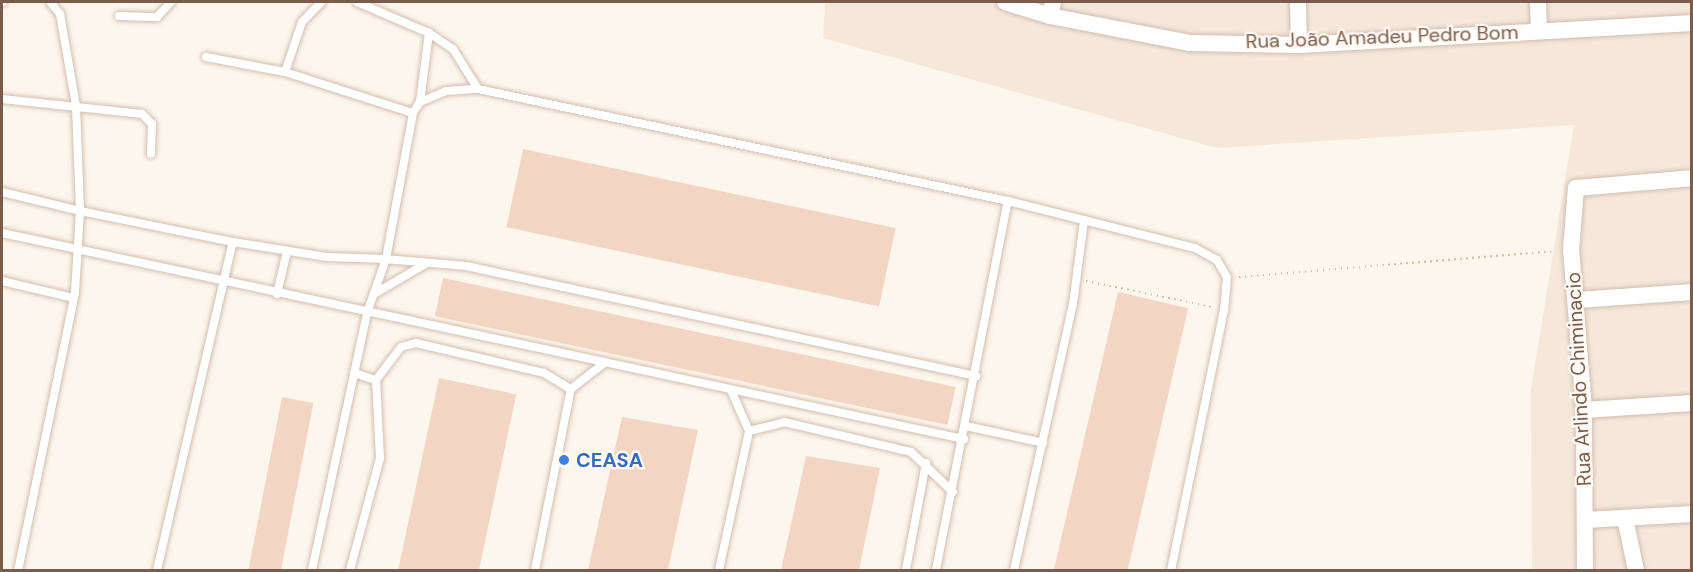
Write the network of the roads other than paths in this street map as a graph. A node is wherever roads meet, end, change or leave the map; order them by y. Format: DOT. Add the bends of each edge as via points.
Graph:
graph roads {
  1 [pos="50,2"];
  2 [pos="171,2"];
  3 [pos="321,2"];
  4 [pos="357,2"];
  5 [pos="1005,2"];
  6 [pos="1298,2"];
  7 [pos="1538,2"];
  8 [pos="1052,9"];
  9 [pos="118,16"];
  10 [pos="1692,24"];
  11 [pos="1539,31"];
  12 [pos="429,33"];
  13 [pos="1299,45"];
  14 [pos="206,57"];
  15 [pos="285,72"];
  16 [pos="478,88"];
  17 [pos="2,99"];
  18 [pos="420,102"];
  19 [pos="76,106"];
  20 [pos="413,112"];
  21 [pos="151,154"];
  22 [pos="1692,178"];
  23 [pos="2,192"];
  24 [pos="1008,201"];
  25 [pos="80,211"];
  26 [pos="1084,220"];
  27 [pos="2,233"];
  28 [pos="233,242"];
  29 [pos="287,251"];
  30 [pos="78,252"];
  31 [pos="386,259"];
  32 [pos="427,263"];
  33 [pos="2,281"];
  34 [pos="224,282"];
  35 [pos="1692,292"];
  36 [pos="277,294"];
  37 [pos="374,294"];
  38 [pos="74,298"];
  39 [pos="1578,300"];
  40 [pos="367,313"];
  41 [pos="604,363"];
  42 [pos="354,373"];
  43 [pos="976,376"];
  44 [pos="376,380"];
  45 [pos="571,389"];
  46 [pos="730,390"];
  47 [pos="1692,403"];
  48 [pos="1584,410"];
  49 [pos="966,426"];
  50 [pos="749,431"];
  51 [pos="964,439"];
  52 [pos="1043,443"];
  53 [pos="926,463"];
  54 [pos="953,492"];
  55 [pos="1692,514"];
  56 [pos="1625,518"];
  57 [pos="1585,520"];
  58 [pos="18,570"];
  59 [pos="157,570"];
  60 [pos="312,570"];
  61 [pos="350,570"];
  62 [pos="535,570"];
  63 [pos="719,570"];
  64 [pos="906,570"];
  65 [pos="936,570"];
  66 [pos="1014,570"];
  67 [pos="1171,570"];
  68 [pos="1585,570"];
  69 [pos="1636,570"];
  1 -- 19 [label="lane" via="60,14"];
  2 -- 9 [label="lane" via="157,17"];
  3 -- 15 [label="lane" via="303,22"];
  4 -- 12 [label="lane"];
  5 -- 8 [label="street, Rua João Amadeu Pedro Bom"];
  6 -- 13 [label="street"];
  7 -- 11 [label="street"];
  8 -- 13 [label="street, Rua João Amadeu Pedro Bom" via="1190,43"];
  10 -- 11 [label="street, Rua João Amadeu Pedro Bom"];
  11 -- 13 [label="street, Rua João Amadeu Pedro Bom"];
  12 -- 16 [label="lane" via="453,49"];
  12 -- 18 [label="lane"];
  14 -- 15 [label="lane"];
  15 -- 20 [label="lane"];
  16 -- 18 [label="lane" via="446,91"];
  16 -- 24 [label="lane"];
  17 -- 19 [label="lane"];
  18 -- 20 [label="lane"];
  19 -- 21 [label="lane" via="149,118"];
  19 -- 25 [label="lane"];
  20 -- 31 [label="lane"];
  22 -- 39 [label="street, Rua Arlindo Chiminacio" via="1576,188 1571,250"];
  23 -- 25 [label="lane"];
  24 -- 26 [label="lane"];
  24 -- 43 [label="lane"];
  25 -- 28 [label="lane"];
  25 -- 30 [label="lane"];
  26 -- 52 [label="lane" via="1077,279"];
  26 -- 67 [label="lane" via="1195,248 1217,260 1227,277 1224,310"];
  27 -- 30 [label="lane"];
  28 -- 29 [label="lane"];
  28 -- 34 [label="lane"];
  29 -- 31 [label="lane"];
  29 -- 36 [label="lane"];
  30 -- 34 [label="lane"];
  30 -- 38 [label="lane"];
  31 -- 32 [label="lane"];
  31 -- 37 [label="lane"];
  32 -- 37 [label="lane"];
  32 -- 43 [label="lane" via="466,266"];
  33 -- 38 [label="lane"];
  34 -- 36 [label="lane"];
  34 -- 59 [label="lane"];
  35 -- 39 [label="street"];
  36 -- 40 [label="lane"];
  37 -- 40 [label="lane"];
  38 -- 58 [label="lane"];
  39 -- 48 [label="street, Rua Arlindo Chiminacio"];
  40 -- 41 [label="lane"];
  40 -- 42 [label="lane"];
  41 -- 45 [label="lane"];
  41 -- 46 [label="lane"];
  42 -- 44 [label="lane"];
  42 -- 60 [label="lane"];
  43 -- 49 [label="lane"];
  44 -- 45 [label="lane" via="390,358 416,343 544,373"];
  44 -- 61 [label="lane" via="380,458"];
  45 -- 62 [label="lane"];
  46 -- 50 [label="lane"];
  46 -- 51 [label="lane"];
  47 -- 48 [label="street"];
  48 -- 57 [label="street, Rua Arlindo Chiminacio"];
  49 -- 51 [label="lane"];
  49 -- 52 [label="lane"];
  50 -- 53 [label="lane" via="784,422 911,452"];
  50 -- 63 [label="lane"];
  51 -- 54 [label="lane"];
  52 -- 66 [label="lane"];
  53 -- 54 [label="lane"];
  53 -- 64 [label="lane"];
  54 -- 65 [label="lane"];
  55 -- 56 [label="street"];
  56 -- 57 [label="street"];
  56 -- 69 [label="street"];
  57 -- 68 [label="street, Rua Arlindo Chiminacio"];
}
